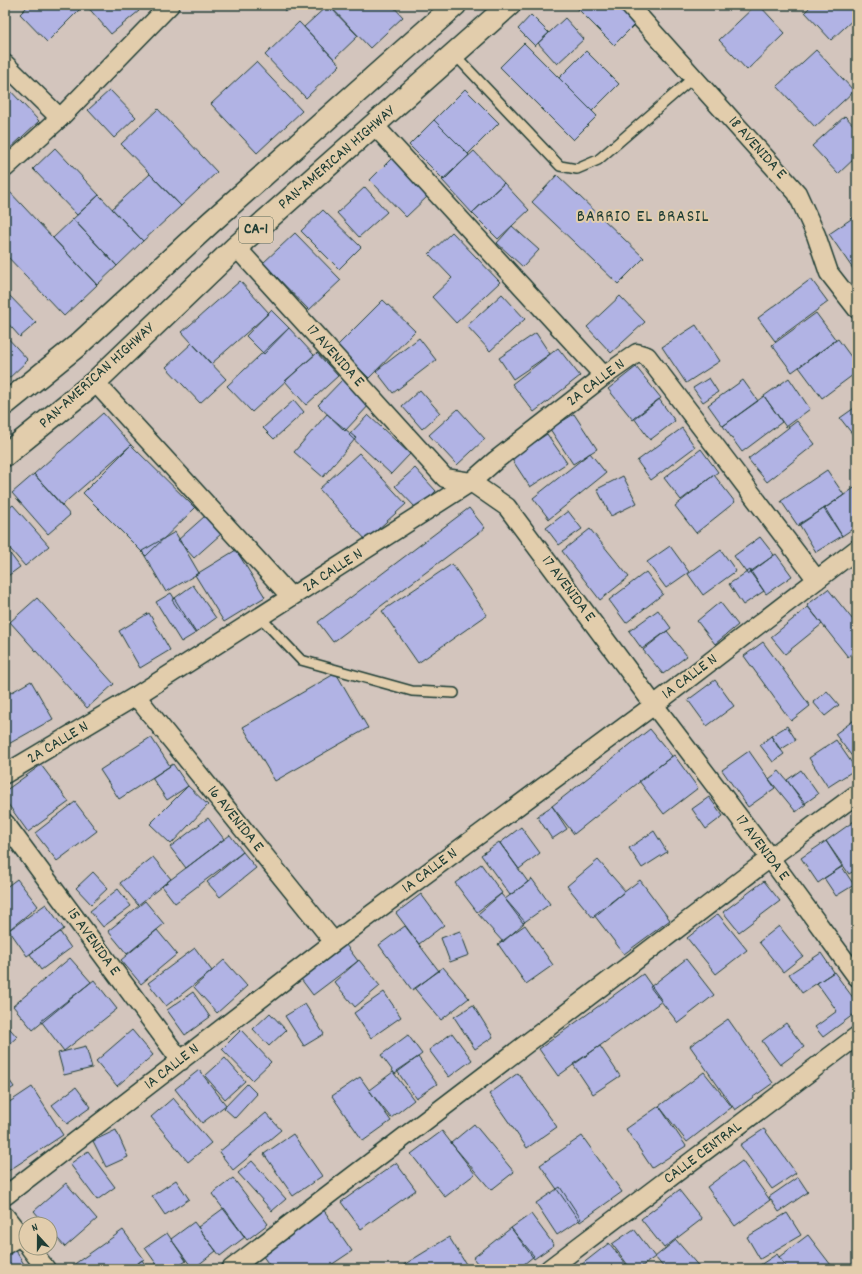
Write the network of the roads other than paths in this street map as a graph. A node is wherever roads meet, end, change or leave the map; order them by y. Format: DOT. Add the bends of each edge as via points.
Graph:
graph roads {
  1 [pos="170,5"];
  2 [pos="455,5"];
  3 [pos="508,5"];
  4 [pos="629,5"];
  5 [pos="454,54"];
  6 [pos="5,64"];
  7 [pos="694,77"];
  8 [pos="60,118"];
  9 [pos="374,125"];
  10 [pos="5,168"];
  11 [pos="236,247"];
  12 [pos="857,309"];
  13 [pos="604,376"];
  14 [pos="95,382"];
  15 [pos="5,404"];
  16 [pos="5,456"];
  17 [pos="471,482"];
  18 [pos="857,549"];
  19 [pos="817,580"];
  20 [pos="292,598"];
  21 [pos="260,617"];
  22 [pos="454,693"];
  23 [pos="136,696"];
  24 [pos="654,705"];
  25 [pos="5,774"];
  26 [pos="857,794"];
  27 [pos="5,823"];
  28 [pos="770,858"];
  29 [pos="334,942"];
  30 [pos="857,977"];
  31 [pos="857,1036"];
  32 [pos="181,1061"];
  33 [pos="5,1196"];
  34 [pos="5,1216"];
  35 [pos="18,1233"];
  36 [pos="18,1243"];
  37 [pos="5,1245"];
  38 [pos="36,1256"];
  39 [pos="46,1269"];
  40 [pos="231,1269"];
  41 [pos="549,1269"];
  1 -- 8 [label="street"];
  2 -- 15 [label="highway, CA-1" via="210,223 78,345"];
  3 -- 5 [label="highway, PAN-AMERICAN HIGHWAY / CA-1"];
  4 -- 7 [label="street, 18 AVENIDA E"];
  5 -- 7 [label="lane" via="560,166 577,169 598,160"];
  5 -- 9 [label="highway, PAN-AMERICAN HIGHWAY / CA-1"];
  6 -- 8 [label="street"];
  7 -- 12 [label="street, 18 AVENIDA E" via="797,193 816,235 829,273"];
  8 -- 10 [label="street"];
  9 -- 11 [label="highway, PAN-AMERICAN HIGHWAY / CA-1"];
  9 -- 13 [label="street"];
  11 -- 14 [label="highway, PAN-AMERICAN HIGHWAY / CA-1"];
  11 -- 17 [label="street, 17 AVENIDA E" via="445,478"];
  13 -- 17 [label="street, 2A CALLE N"];
  13 -- 19 [label="street, 2A CALLE N" via="637,353 647,356"];
  14 -- 16 [label="highway, PAN-AMERICAN HIGHWAY / CA-1"];
  14 -- 20 [label="street"];
  17 -- 20 [label="street, 2A CALLE N"];
  17 -- 24 [label="street, 17 AVENIDA E" via="507,507"];
  18 -- 19 [label="street, 1A CALLE N"];
  19 -- 24 [label="street, 1A CALLE N"];
  20 -- 21 [label="street, 2A CALLE N"];
  21 -- 22 [label="lane" via="301,660 412,691"];
  21 -- 23 [label="street, 2A CALLE N"];
  23 -- 25 [label="street, 2A CALLE N"];
  23 -- 29 [label="street, 16 AVENIDA E"];
  24 -- 28 [label="street, 17 AVENIDA E"];
  24 -- 29 [label="street, 1A CALLE N"];
  26 -- 28 [label="street"];
  27 -- 32 [label="street, 15 AVENIDA E"];
  28 -- 30 [label="street, 17 AVENIDA E"];
  28 -- 40 [label="street"];
  29 -- 32 [label="street, 1A CALLE N"];
  31 -- 41 [label="street, CALLE CENTRAL"];
  32 -- 33 [label="street, 1A CALLE N"];
  34 -- 35 [label="street"];
  36 -- 37 [label="street"];
  38 -- 39 [label="street"];
}
